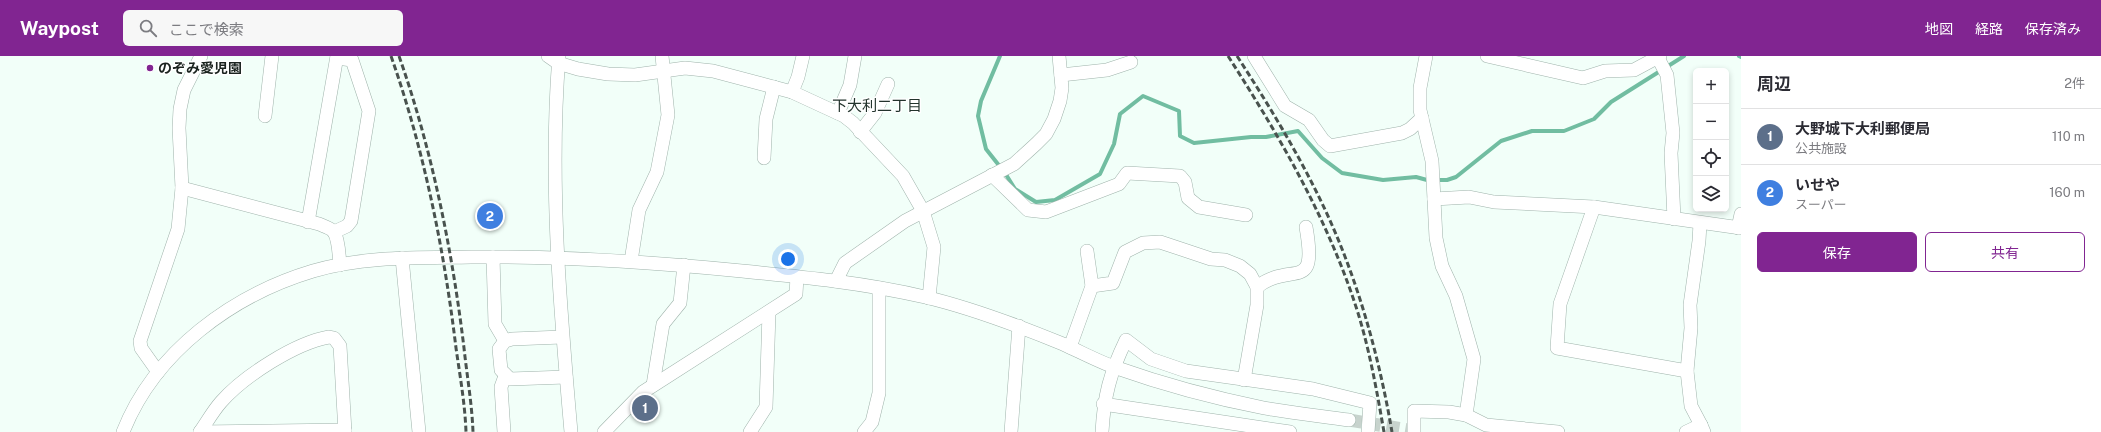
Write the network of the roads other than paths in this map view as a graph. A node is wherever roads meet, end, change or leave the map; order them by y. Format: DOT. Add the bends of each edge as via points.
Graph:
graph roads {
  1 [pos="201,56"];
  2 [pos="272,56"];
  3 [pos="662,56"];
  4 [pos="802,56"];
  5 [pos="855,56"];
  6 [pos="1059,56"];
  7 [pos="1254,56"];
  8 [pos="1426,56"];
  9 [pos="1487,56"];
  10 [pos="337,57"];
  11 [pos="1659,57"];
  12 [pos="555,58"];
  13 [pos="1131,62"];
  14 [pos="663,71"];
  15 [pos="1061,75"];
  16 [pos="888,84"];
  17 [pos="774,87"];
  18 [pos="792,92"];
  19 [pos="838,113"];
  20 [pos="265,116"];
  21 [pos="1422,118"];
  22 [pos="860,132"];
  23 [pos="764,158"];
  24 [pos="992,175"];
  25 [pos="182,188"];
  26 [pos="1434,199"];
  27 [pos="1594,207"];
  28 [pos="923,211"];
  29 [pos="1741,214"];
  30 [pos="1246,215"];
  31 [pos="1674,219"];
  32 [pos="308,222"];
  33 [pos="1700,223"];
  34 [pos="1306,227"];
  35 [pos="1739,228"];
  36 [pos="334,232"];
  37 [pos="1087,251"];
  38 [pos="492,257"];
  39 [pos="558,257"];
  40 [pos="402,258"];
  41 [pos="632,261"];
  42 [pos="340,265"];
  43 [pos="684,265"];
  44 [pos="796,277"];
  45 [pos="836,281"];
  46 [pos="1092,286"];
  47 [pos="1257,287"];
  48 [pos="879,288"];
  49 [pos="929,298"];
  50 [pos="769,312"];
  51 [pos="1019,326"];
  52 [pos="562,337"];
  53 [pos="505,341"];
  54 [pos="1070,347"];
  55 [pos="1113,367"];
  56 [pos="1687,371"];
  57 [pos="158,372"];
  58 [pos="505,376"];
  59 [pos="566,377"];
  60 [pos="1244,380"];
  61 [pos="653,385"];
  62 [pos="1103,404"];
  63 [pos="1466,415"];
  64 [pos="1349,420"];
  65 [pos="1703,428"];
  66 [pos="345,431"];
  67 [pos="123,432"];
  68 [pos="200,432"];
  69 [pos="419,432"];
  70 [pos="504,432"];
  71 [pos="571,432"];
  72 [pos="604,432"];
  73 [pos="750,432"];
  74 [pos="864,432"];
  75 [pos="1011,432"];
  76 [pos="1102,432"];
  77 [pos="1290,432"];
  78 [pos="1368,432"];
  79 [pos="1414,432"];
  80 [pos="1558,432"];
  81 [pos="1686,432"];
  1 -- 25 [label="street" via="184,90 180,109"];
  2 -- 20 [label="street"];
  3 -- 14 [label="street"];
  4 -- 18 [label="street" via="798,78"];
  5 -- 19 [label="street" via="850,85"];
  6 -- 15 [label="street"];
  7 -- 21 [label="street" via="1285,106 1309,120 1322,140 1330,146 1402,133"];
  8 -- 21 [label="street" via="1420,88"];
  9 -- 11 [label="street" via="1583,78 1605,71 1634,70"];
  10 -- 32 [label="street"];
  10 -- 36 [label="street" via="352,60 369,111 351,221"];
  11 -- 31 [label="street" via="1667,75 1673,133 1671,153"];
  12 -- 14 [label="street" via="578,69 608,74 635,76"];
  12 -- 39 [label="street"];
  13 -- 15 [label="street" via="1107,70"];
  14 -- 17 [label="street" via="684,68 713,71"];
  14 -- 41 [label="street" via="668,115 657,172 639,210"];
  15 -- 24 [label="street" via="1060,100 1046,134 1014,164"];
  16 -- 22 [label="street" via="875,113"];
  17 -- 18 [label="street"];
  17 -- 23 [label="street" via="766,119"];
  18 -- 19 [label="street"];
  19 -- 22 [label="street" via="853,123"];
  21 -- 26 [label="street" via="1432,161"];
  22 -- 28 [label="street" via="903,176"];
  24 -- 28 [label="street"];
  24 -- 30 [label="street" via="1028,210 1046,212 1119,184 1127,173 1180,176 1185,182 1188,198 1199,207"];
  25 -- 32 [label="street"];
  25 -- 57 [label="street" via="178,229 140,341 141,348"];
  26 -- 27 [label="street" via="1469,197 1494,202"];
  26 -- 63 [label="street" via="1436,238 1442,266 1456,296 1474,359"];
  27 -- 31 [label="street"];
  27 -- 56 [label="street" via="1560,304 1557,348"];
  28 -- 45 [label="street" via="845,263"];
  28 -- 49 [label="street" via="934,247"];
  29 -- 35 [label="street"];
  31 -- 33 [label="street"];
  32 -- 36 [label="street" via="319,224"];
  33 -- 35 [label="street"];
  33 -- 56 [label="street" via="1690,305 1691,328"];
  34 -- 47 [label="street" via="1310,257 1307,267 1298,274 1270,278"];
  36 -- 42 [label="street"];
  37 -- 46 [label="street"];
  38 -- 39 [label="street"];
  38 -- 40 [label="street"];
  38 -- 53 [label="street" via="495,324"];
  39 -- 41 [label="street"];
  39 -- 52 [label="street"];
  40 -- 42 [label="street"];
  40 -- 69 [label="street"];
  41 -- 43 [label="street"];
  42 -- 57 [label="street" via="256,292 199,330"];
  43 -- 44 [label="street"];
  43 -- 61 [label="street" via="680,303 663,324"];
  44 -- 45 [label="street"];
  44 -- 50 [label="street" via="796,294"];
  45 -- 48 [label="street"];
  46 -- 47 [label="street" via="1113,283 1121,257 1133,246 1160,242 1240,266 1250,274"];
  46 -- 54 [label="street"];
  47 -- 60 [label="street" via="1257,305"];
  48 -- 49 [label="street"];
  48 -- 74 [label="street" via="879,393 872,422"];
  49 -- 51 [label="street"];
  50 -- 61 [label="street"];
  50 -- 73 [label="street" via="766,407"];
  51 -- 54 [label="street"];
  51 -- 75 [label="street"];
  52 -- 53 [label="street"];
  52 -- 59 [label="street"];
  53 -- 58 [label="street" via="499,349 501,370"];
  54 -- 55 [label="street"];
  55 -- 60 [label="street" via="1126,340 1151,359 1186,371"];
  55 -- 62 [label="street"];
  55 -- 64 [label="street" via="1182,389 1265,408"];
  56 -- 65 [label="street" via="1691,406"];
  57 -- 67 [label="street"];
  58 -- 59 [label="street" via="516,380"];
  58 -- 70 [label="street" via="501,387"];
  59 -- 71 [label="street"];
  60 -- 78 [label="street" via="1312,389 1370,403"];
  61 -- 72 [label="street" via="630,403"];
  62 -- 76 [label="street"];
  62 -- 77 [label="street"];
  63 -- 79 [label="street" via="1414,411"];
  63 -- 80 [label="street" via="1486,425"];
  65 -- 81 [label="street"];
  66 -- 68 [label="street"];
  66 -- 68 [label="street" via="340,346 334,338 329,337 287,353 245,379 221,402"];
}
